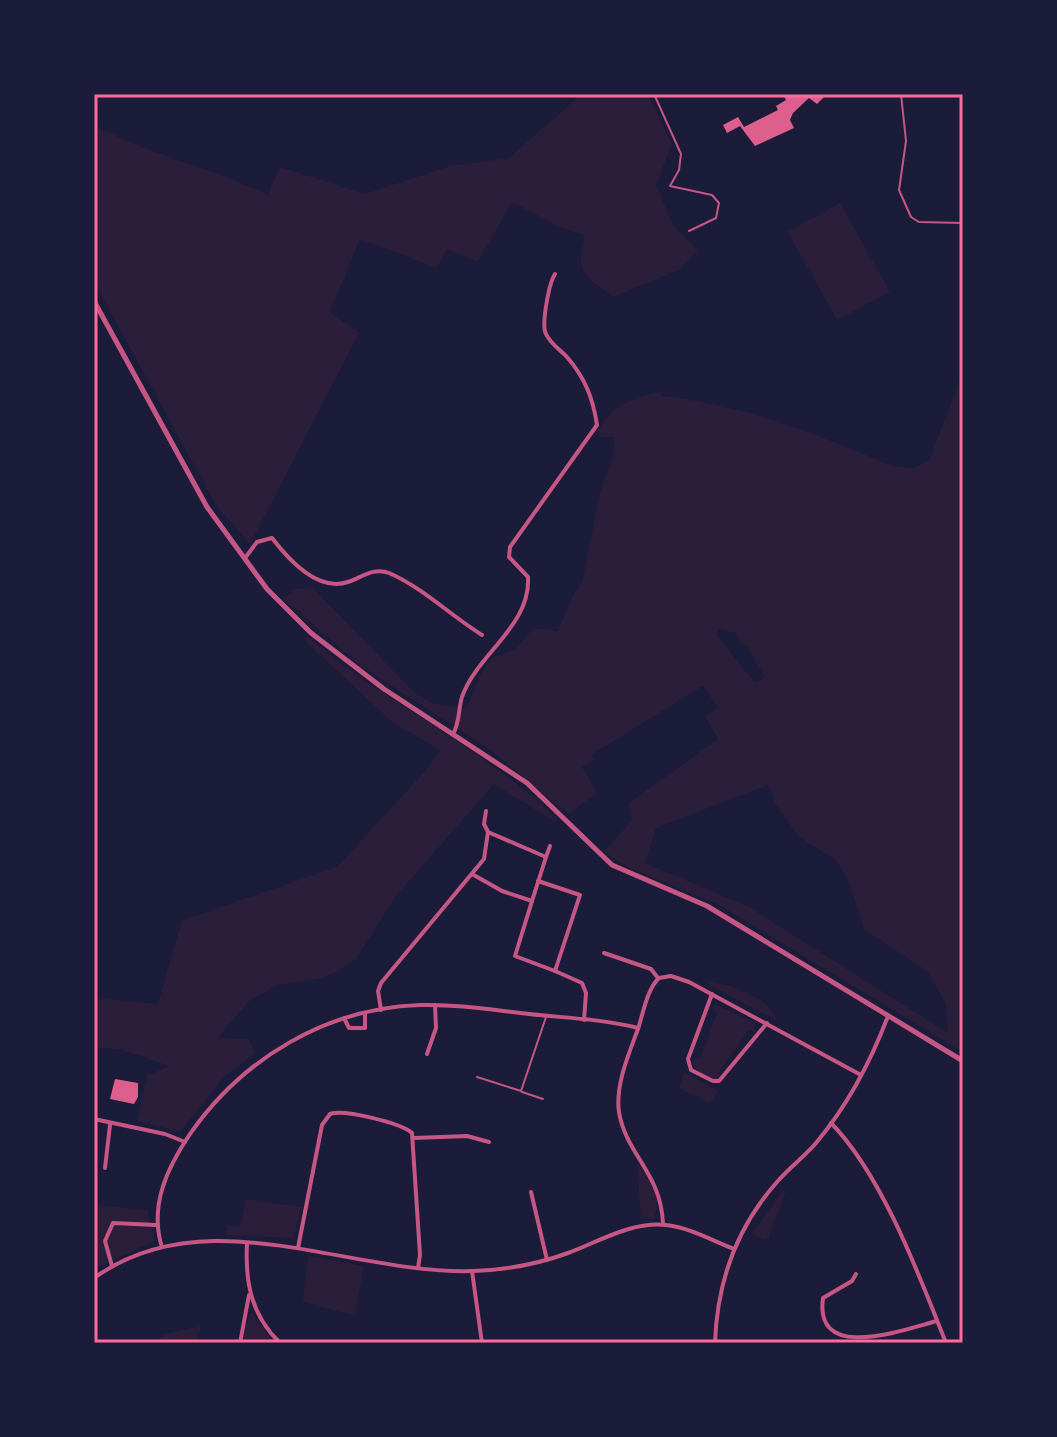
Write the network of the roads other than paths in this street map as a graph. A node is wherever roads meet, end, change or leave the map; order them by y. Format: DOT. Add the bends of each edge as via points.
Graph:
graph roads {
  1 [pos="654,94"];
  2 [pos="901,94"];
  3 [pos="963,223"];
  4 [pos="689,231"];
  5 [pos="555,274"];
  6 [pos="94,301"];
  7 [pos="243,560"];
  8 [pos="482,635"];
  9 [pos="453,734"];
  10 [pos="486,811"];
  11 [pos="488,832"];
  12 [pos="550,846"];
  13 [pos="546,857"];
  14 [pos="472,874"];
  15 [pos="538,881"];
  16 [pos="532,901"];
  17 [pos="604,953"];
  18 [pos="555,971"];
  19 [pos="659,978"];
  20 [pos="712,994"];
  21 [pos="435,1005"];
  22 [pos="381,1010"];
  23 [pos="365,1013"];
  24 [pos="889,1014"];
  25 [pos="546,1016"];
  26 [pos="344,1018"];
  27 [pos="584,1020"];
  28 [pos="767,1023"];
  29 [pos="638,1028"];
  30 [pos="427,1054"];
  31 [pos="963,1061"];
  32 [pos="861,1075"];
  33 [pos="477,1077"];
  34 [pos="521,1091"];
  35 [pos="543,1099"];
  36 [pos="94,1119"];
  37 [pos="831,1123"];
  38 [pos="110,1125"];
  39 [pos="414,1138"];
  40 [pos="185,1142"];
  41 [pos="489,1142"];
  42 [pos="105,1168"];
  43 [pos="531,1192"];
  44 [pos="663,1224"];
  45 [pos="156,1225"];
  46 [pos="247,1243"];
  47 [pos="162,1247"];
  48 [pos="298,1248"];
  49 [pos="734,1249"];
  50 [pos="547,1260"];
  51 [pos="112,1266"];
  52 [pos="418,1268"];
  53 [pos="472,1271"];
  54 [pos="856,1274"];
  55 [pos="94,1278"];
  56 [pos="249,1292"];
  57 [pos="937,1321"];
  58 [pos="240,1343"];
  59 [pos="280,1343"];
  60 [pos="482,1343"];
  61 [pos="715,1343"];
  62 [pos="946,1343"];
  1 -- 4 [label="lane" via="681,154 670,186 712,195 719,203 716,218"];
  2 -- 3 [label="lane" via="906,141 899,190 911,217 919,222"];
  5 -- 9 [label="street" via="543,325 584,379 597,425 510,547 509,557 528,577 528,590 516,618 462,696"];
  6 -- 7 [label="street" via="207,507"];
  7 -- 8 [label="street" via="257,542 272,538 300,569 334,584 369,572 389,573"];
  7 -- 9 [label="street" via="311,633"];
  9 -- 24 [label="street" via="527,783 612,865 707,906"];
  10 -- 11 [label="street"];
  11 -- 13 [label="street"];
  11 -- 14 [label="street" via="485,856"];
  12 -- 13 [label="street"];
  13 -- 15 [label="street"];
  14 -- 16 [label="street"];
  14 -- 22 [label="street" via="381,983"];
  15 -- 16 [label="street"];
  15 -- 18 [label="street" via="580,895"];
  16 -- 18 [label="street" via="515,956"];
  17 -- 19 [label="street" via="651,969"];
  18 -- 27 [label="street" via="582,983"];
  19 -- 20 [label="street" via="676,977"];
  19 -- 29 [label="street"];
  20 -- 28 [label="street"];
  20 -- 28 [label="street" via="688,1059 691,1070 719,1081"];
  21 -- 22 [label="street"];
  21 -- 25 [label="street"];
  21 -- 30 [label="street" via="436,1028"];
  22 -- 23 [label="street"];
  23 -- 26 [label="street"];
  23 -- 26 [label="street" via="365,1028 359,1030 349,1028"];
  24 -- 31 [label="street"];
  24 -- 32 [label="street"];
  25 -- 27 [label="street"];
  25 -- 34 [label="lane"];
  26 -- 40 [label="street" via="305,1033 254,1065 211,1105"];
  27 -- 29 [label="street"];
  28 -- 32 [label="street"];
  29 -- 44 [label="street" via="619,1109 624,1129 657,1185"];
  32 -- 37 [label="street"];
  33 -- 34 [label="lane"];
  34 -- 35 [label="lane"];
  36 -- 38 [label="street"];
  37 -- 49 [label="street" via="760,1202"];
  37 -- 57 [label="street" via="887,1210"];
  38 -- 40 [label="street"];
  38 -- 42 [label="street"];
  39 -- 41 [label="street" via="467,1136"];
  39 -- 48 [label="street" via="407,1128 388,1123 341,1112 326,1117"];
  39 -- 52 [label="street"];
  40 -- 45 [label="street" via="161,1190"];
  43 -- 50 [label="street"];
  44 -- 49 [label="street"];
  44 -- 50 [label="street" via="619,1232"];
  45 -- 47 [label="street"];
  45 -- 51 [label="street" via="113,1223 105,1241"];
  46 -- 47 [label="street"];
  46 -- 48 [label="street"];
  46 -- 56 [label="street"];
  47 -- 51 [label="street"];
  48 -- 52 [label="street"];
  49 -- 61 [label="street" via="720,1294"];
  50 -- 53 [label="street"];
  51 -- 55 [label="street"];
  52 -- 53 [label="street"];
  53 -- 60 [label="street"];
  54 -- 57 [label="street" via="823,1298 825,1323 833,1334 865,1336"];
  56 -- 58 [label="street"];
  56 -- 59 [label="street" via="259,1317"];
  57 -- 62 [label="street"];
}
